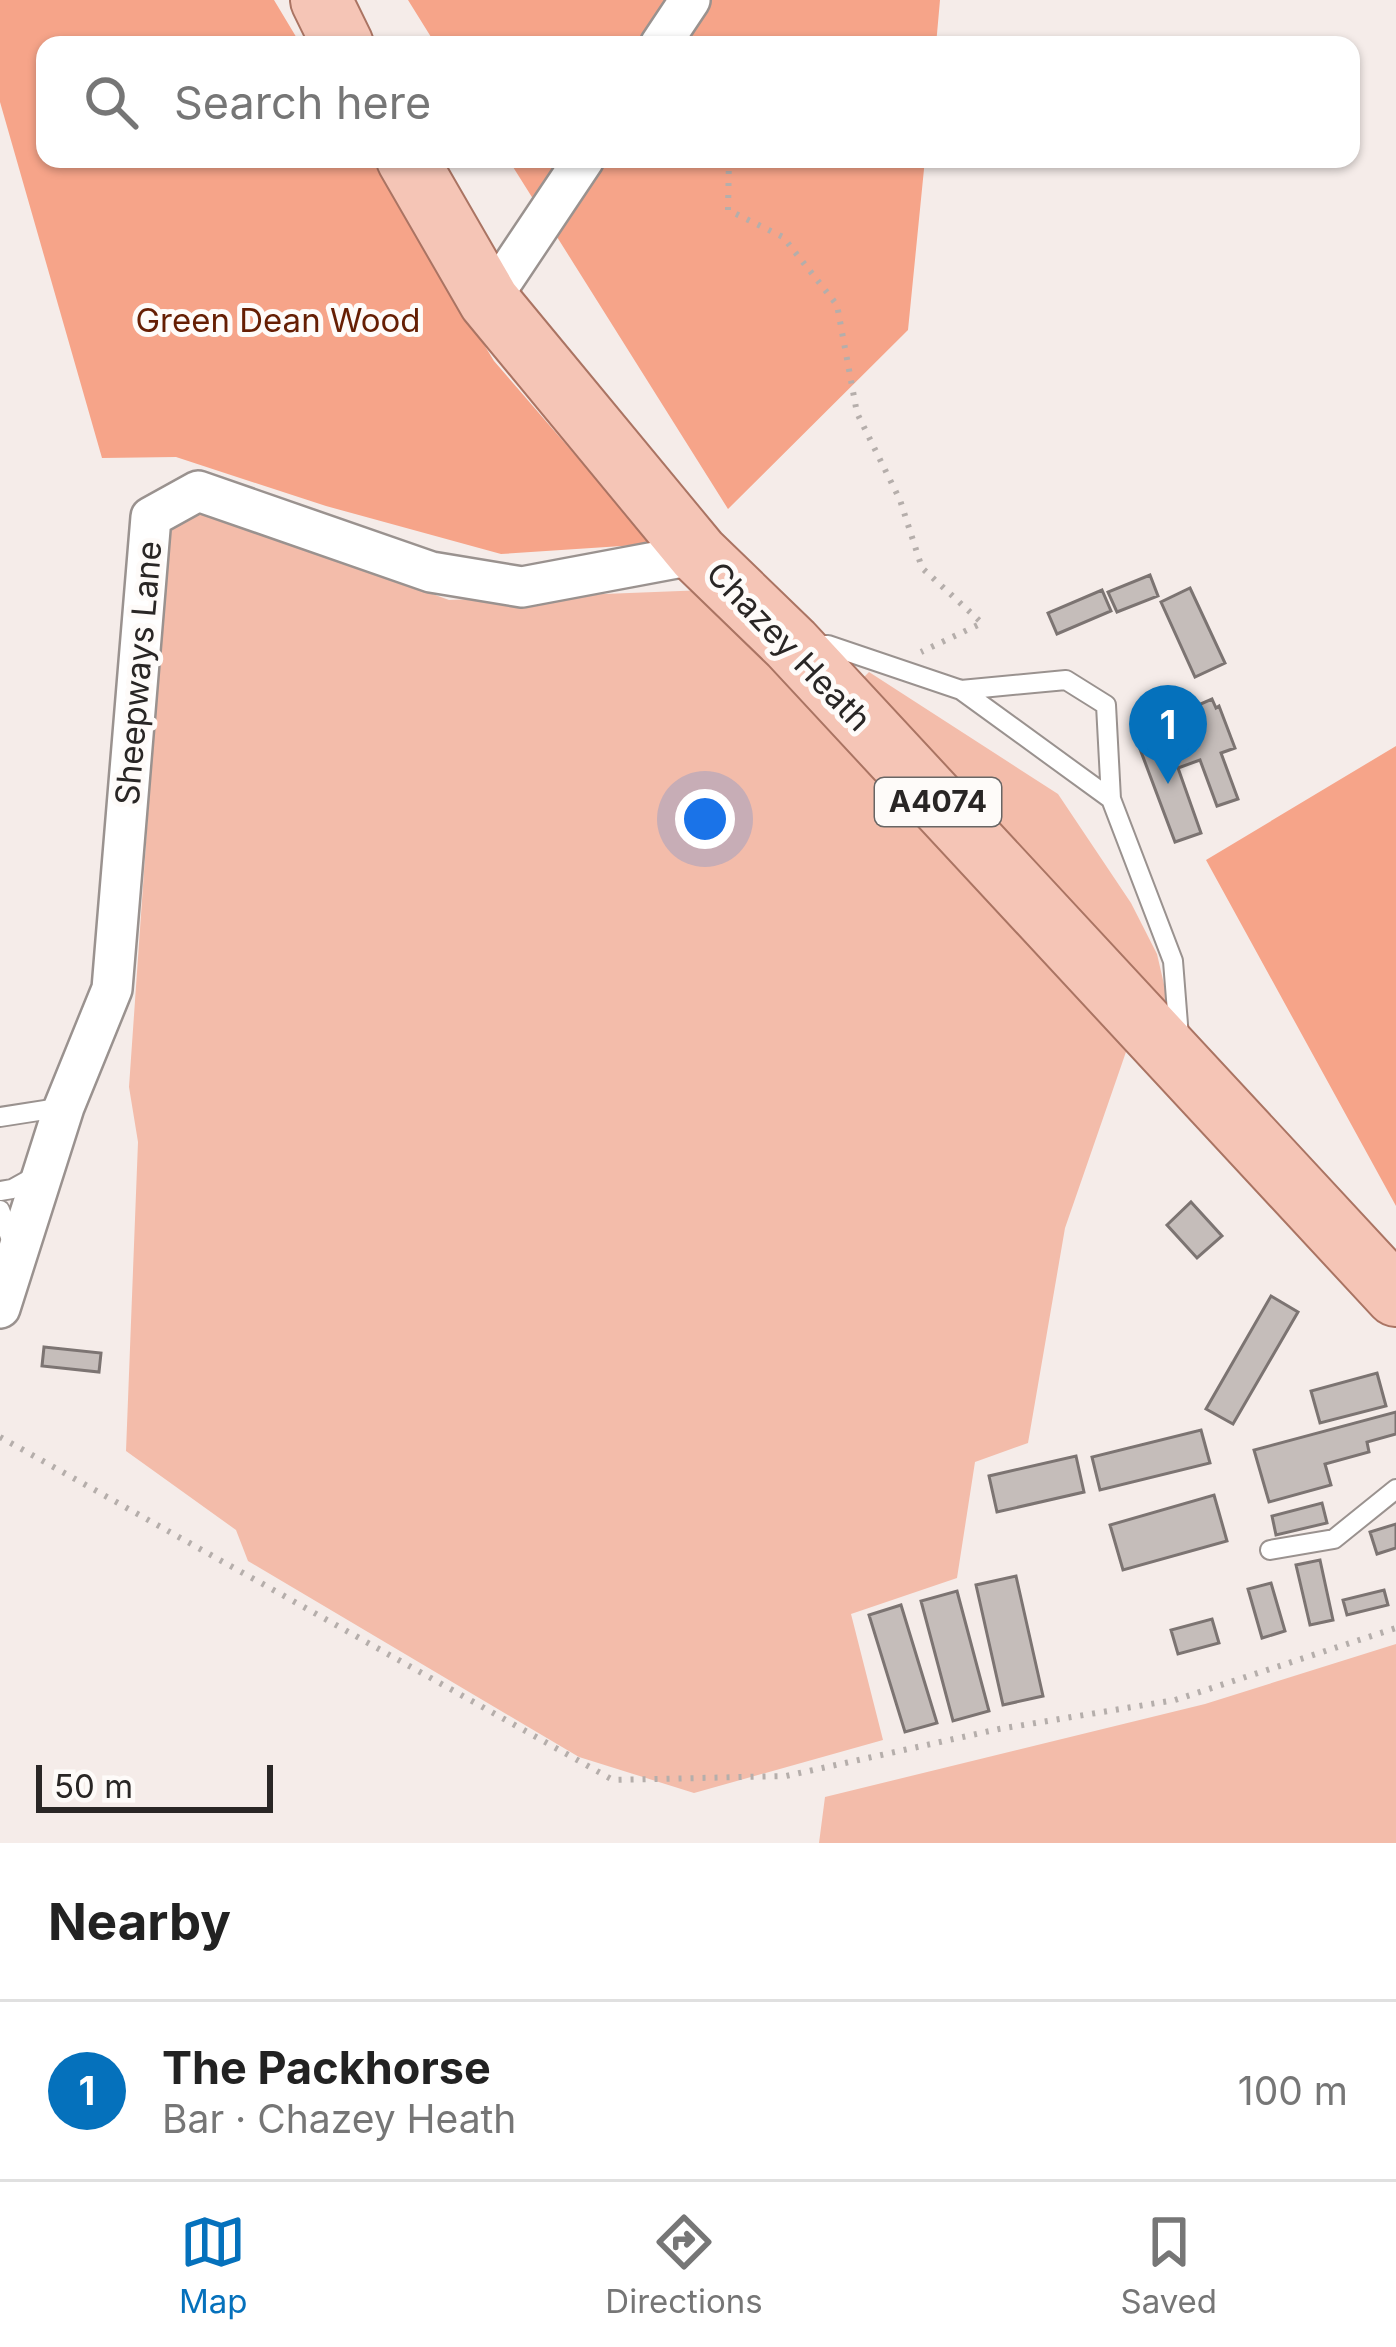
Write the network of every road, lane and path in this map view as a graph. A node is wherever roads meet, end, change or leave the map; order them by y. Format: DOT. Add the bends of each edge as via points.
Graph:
graph roads {
  1 [pos="321,0"];
  2 [pos="690,0"];
  3 [pos="339,36"];
  4 [pos="666,36"];
  5 [pos="412,168"];
  6 [pos="578,168"];
  7 [pos="729,168"];
  8 [pos="489,301"];
  9 [pos="698,554"];
  10 [pos="791,644"];
  11 [pos="892,666"];
  12 [pos="961,690"];
  13 [pos="1112,799"];
  14 [pos="1181,1064"];
  15 [pos="64,1107"];
  16 [pos="0,1117"];
  17 [pos="44,1171"];
  18 [pos="0,1191"];
  19 [pos="0,1210"];
  20 [pos="17,1254"];
  21 [pos="1396,1296"];
  22 [pos="0,1308"];
  23 [pos="0,1437"];
  24 [pos="1396,1489"];
  25 [pos="1270,1550"];
  26 [pos="1396,1628"];
  1 -- 3 [label="main road"];
  2 -- 4 [label="street"];
  5 -- 8 [label="main road, A4074"];
  6 -- 8 [label="street"];
  7 -- 11 [label="path" via="728,209 783,237 837,305 857,412 922,568 982,623"];
  8 -- 9 [label="main road, Chazey Heath / A4074"];
  9 -- 10 [label="main road, Chazey Heath / A4074"];
  9 -- 15 [label="street, Sheepways Lane" via="522,587 431,572 198,491 151,517 112,989"];
  10 -- 11 [label="lane" via="829,645"];
  10 -- 14 [label="main road, Chazey Heath / A4074"];
  11 -- 12 [label="lane"];
  12 -- 13 [label="lane"];
  12 -- 13 [label="lane" via="1066,680 1106,705"];
  13 -- 14 [label="lane" via="1173,962"];
  14 -- 21 [label="main road, Chazey Heath / A4074"];
  15 -- 16 [label="lane"];
  15 -- 17 [label="street, Sheepways Lane"];
  17 -- 18 [label="lane"];
  17 -- 20 [label="street, Sheepways Lane"];
  19 -- 20 [label="lane"];
  20 -- 22 [label="street, Sheepways Lane"];
  23 -- 26 [label="path" via="613,1780 786,1776 1175,1700"];
  24 -- 25 [label="lane" via="1334,1539"];
}
